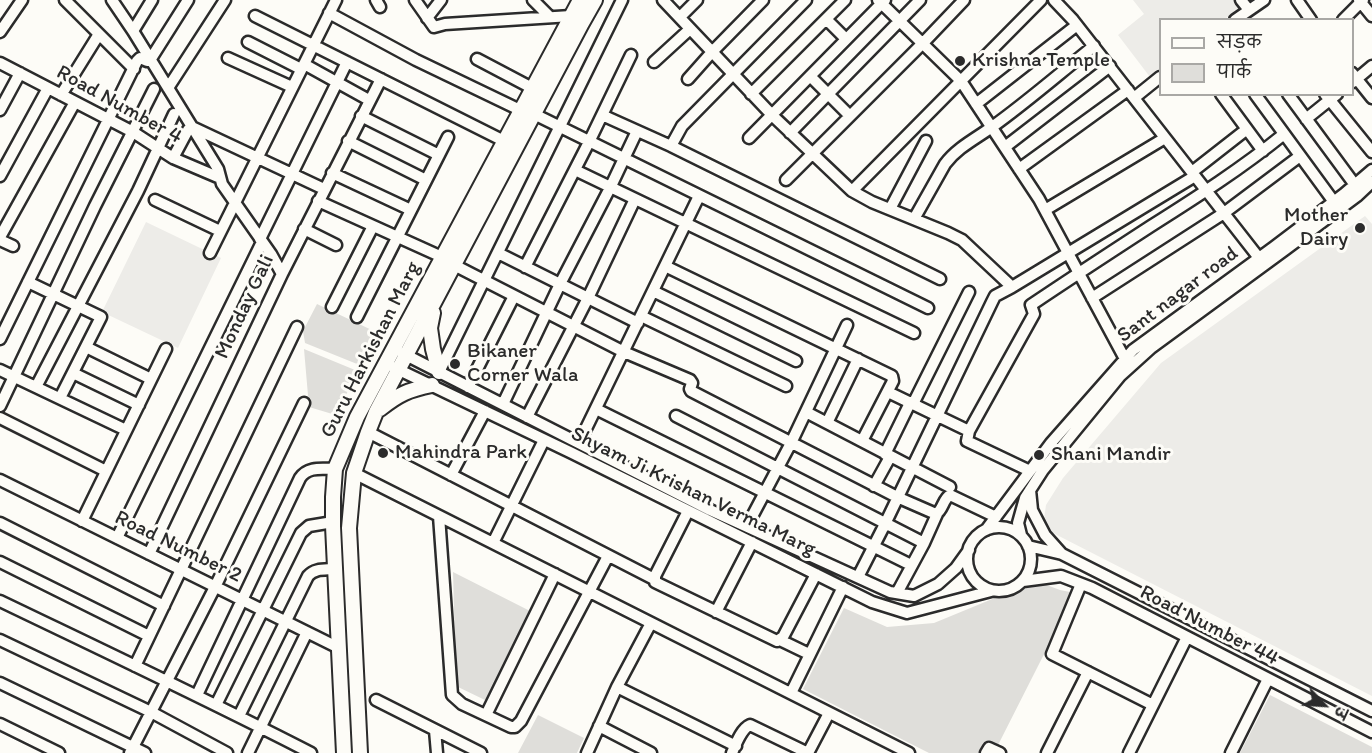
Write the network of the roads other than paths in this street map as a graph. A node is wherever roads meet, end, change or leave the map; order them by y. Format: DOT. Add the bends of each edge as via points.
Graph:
graph roads {
  1 [pos="22,0"];
  2 [pos="65,0"];
  3 [pos="112,0"];
  4 [pos="152,0"];
  5 [pos="188,0"];
  6 [pos="225,0"];
  7 [pos="336,0"];
  8 [pos="414,0"];
  9 [pos="441,0"];
  10 [pos="533,0"];
  11 [pos="580,0"];
  12 [pos="595,0"];
  13 [pos="622,0"];
  14 [pos="663,0"];
  15 [pos="697,0"];
  16 [pos="763,0"];
  17 [pos="806,0"];
  18 [pos="845,0"];
  19 [pos="920,0"];
  20 [pos="964,0"];
  21 [pos="1041,0"];
  22 [pos="1053,0"];
  23 [pos="1241,0"];
  24 [pos="1264,0"];
  25 [pos="1297,0"];
  26 [pos="882,1"];
  27 [pos="1360,1"];
  28 [pos="1249,10"];
  29 [pos="329,13"];
  30 [pos="255,16"];
  31 [pos="570,16"];
  32 [pos="1372,16"];
  33 [pos="550,17"];
  34 [pos="680,17"];
  35 [pos="427,18"];
  36 [pos="1238,18"];
  37 [pos="1310,18"];
  38 [pos="1345,18"];
  39 [pos="826,19"];
  40 [pos="900,21"];
  41 [pos="1077,25"];
  42 [pos="690,29"];
  43 [pos="133,31"];
  44 [pos="0,32"];
  45 [pos="99,34"];
  46 [pos="846,39"];
  47 [pos="248,42"];
  48 [pos="923,43"];
  49 [pos="313,45"];
  50 [pos="1094,46"];
  51 [pos="712,52"];
  52 [pos="631,55"];
  53 [pos="151,58"];
  54 [pos="228,58"];
  55 [pos="477,59"];
  56 [pos="347,62"];
  57 [pos="654,62"];
  58 [pos="0,63"];
  59 [pos="302,66"];
  60 [pos="1110,66"];
  61 [pos="1372,66"];
  62 [pos="134,69"];
  63 [pos="20,73"];
  64 [pos="732,74"];
  65 [pos="810,76"];
  66 [pos="1159,78"];
  67 [pos="1354,78"];
  68 [pos="381,79"];
  69 [pos="688,79"];
  70 [pos="961,81"];
  71 [pos="337,82"];
  72 [pos="292,87"];
  73 [pos="48,88"];
  74 [pos="168,88"];
  75 [pos="532,88"];
  76 [pos="154,89"];
  77 [pos="752,94"];
  78 [pos="828,94"];
  79 [pos="1131,94"];
  80 [pos="61,95"];
  81 [pos="1222,96"];
  82 [pos="1256,96"];
  83 [pos="1290,96"];
  84 [pos="1331,96"];
  85 [pos="1372,98"];
  86 [pos="369,100"];
  87 [pos="75,102"];
  88 [pos="976,104"];
  89 [pos="0,110"];
  90 [pos="527,112"];
  91 [pos="174,114"];
  92 [pos="602,115"];
  93 [pos="772,115"];
  94 [pos="361,116"];
  95 [pos="850,116"];
  96 [pos="1306,118"];
  97 [pos="108,119"];
  98 [pos="191,126"];
  99 [pos="992,127"];
  100 [pos="560,128"];
  101 [pos="1247,129"];
  102 [pos="637,131"];
  103 [pos="133,132"];
  104 [pos="790,133"];
  105 [pos="1284,134"];
  106 [pos="448,137"];
  107 [pos="749,138"];
  108 [pos="1165,138"];
  109 [pos="348,141"];
  110 [pos="504,141"];
  111 [pos="926,141"];
  112 [pos="589,142"];
  113 [pos="670,146"];
  114 [pos="1005,147"];
  115 [pos="157,148"];
  116 [pos="1263,151"];
  117 [pos="1372,152"];
  118 [pos="812,154"];
  119 [pos="439,155"];
  120 [pos="1300,156"];
  121 [pos="257,157"];
  122 [pos="173,158"];
  123 [pos="624,159"];
  124 [pos="1019,169"];
  125 [pos="575,170"];
  126 [pos="1372,170"];
  127 [pos="332,173"];
  128 [pos="292,174"];
  129 [pos="1193,174"];
  130 [pos="0,176"];
  131 [pos="220,178"];
  132 [pos="426,180"];
  133 [pos="786,180"];
  134 [pos="1366,184"];
  135 [pos="611,186"];
  136 [pos="324,189"];
  137 [pos="852,191"];
  138 [pos="1206,191"];
  139 [pos="699,196"];
  140 [pos="635,199"];
  141 [pos="156,200"];
  142 [pos="318,201"];
  143 [pos="235,202"];
  144 [pos="1334,202"];
  145 [pos="890,209"];
  146 [pos="411,210"];
  147 [pos="1045,210"];
  148 [pos="1224,213"];
  149 [pos="914,219"];
  150 [pos="686,224"];
  151 [pos="373,226"];
  152 [pos="304,229"];
  153 [pos="220,231"];
  154 [pos="398,237"];
  155 [pos="0,238"];
  156 [pos="261,240"];
  157 [pos="336,245"];
  158 [pos="13,246"];
  159 [pos="210,253"];
  160 [pos="498,253"];
  161 [pos="1068,253"];
  162 [pos="1259,258"];
  163 [pos="448,261"];
  164 [pos="665,266"];
  165 [pos="525,267"];
  166 [pos="1079,273"];
  167 [pos="282,274"];
  168 [pos="940,279"];
  169 [pos="484,280"];
  170 [pos="28,282"];
  171 [pos="560,284"];
  172 [pos="1012,286"];
  173 [pos="653,291"];
  174 [pos="969,292"];
  175 [pos="54,295"];
  176 [pos="514,296"];
  177 [pos="588,298"];
  178 [pos="1092,298"];
  179 [pos="436,299"];
  180 [pos="77,306"];
  181 [pos="332,307"];
  182 [pos="928,308"];
  183 [pos="547,312"];
  184 [pos="357,317"];
  185 [pos="639,320"];
  186 [pos="847,325"];
  187 [pos="573,326"];
  188 [pos="297,327"];
  189 [pos="914,333"];
  190 [pos="0,339"];
  191 [pos="86,346"];
  192 [pos="393,348"];
  193 [pos="835,348"];
  194 [pos="166,349"];
  195 [pos="624,351"];
  196 [pos="406,355"];
  197 [pos="858,359"];
  198 [pos="1125,359"];
  199 [pos="796,361"];
  200 [pos="386,363"];
  201 [pos="399,369"];
  202 [pos="0,370"];
  203 [pos="439,372"];
  204 [pos="73,373"];
  205 [pos="15,376"];
  206 [pos="151,379"];
  207 [pos="432,385"];
  208 [pos="786,386"];
  209 [pos="36,387"];
  210 [pos="468,387"];
  211 [pos="888,392"];
  212 [pos="60,398"];
  213 [pos="304,403"];
  214 [pos="912,403"];
  215 [pos="503,404"];
  216 [pos="139,405"];
  217 [pos="0,406"];
  218 [pos="596,409"];
  219 [pos="485,411"];
  220 [pos="376,412"];
  221 [pos="806,412"];
  222 [pos="937,415"];
  223 [pos="676,416"];
  224 [pos="527,417"];
  225 [pos="0,418"];
  226 [pos="827,423"];
  227 [pos="126,430"];
  228 [pos="969,431"];
  229 [pos="368,432"];
  230 [pos="544,440"];
  231 [pos="862,441"];
  232 [pos="579,443"];
  233 [pos="791,443"];
  234 [pos="887,455"];
  235 [pos="777,468"];
  236 [pos="912,468"];
  237 [pos="335,469"];
  238 [pos="106,471"];
  239 [pos="1030,471"];
  240 [pos="354,473"];
  241 [pos="451,475"];
  242 [pos="0,480"];
  243 [pos="874,486"];
  244 [pos="950,487"];
  245 [pos="1030,490"];
  246 [pos="765,492"];
  247 [pos="897,497"];
  248 [pos="511,507"];
  249 [pos="688,511"];
  250 [pos="938,514"];
  251 [pos="439,516"];
  252 [pos="996,517"];
  253 [pos="82,521"];
  254 [pos="333,522"];
  255 [pos="0,523"];
  256 [pos="885,524"];
  257 [pos="747,526"];
  258 [pos="986,530"];
  259 [pos="1021,535"];
  260 [pos="117,538"];
  261 [pos="752,542"];
  262 [pos="493,543"];
  263 [pos="924,543"];
  264 [pos="873,546"];
  265 [pos="1028,546"];
  266 [pos="969,550"];
  267 [pos="149,554"];
  268 [pos="1062,554"];
  269 [pos="608,556"];
  270 [pos="0,562"];
  271 [pos="911,565"];
  272 [pos="335,569"];
  273 [pos="181,570"];
  274 [pos="555,574"];
  275 [pos="816,574"];
  276 [pos="858,577"];
  277 [pos="654,579"];
  278 [pos="1023,581"];
  279 [pos="1081,584"];
  280 [pos="215,587"];
  281 [pos="843,587"];
  282 [pos="991,591"];
  283 [pos="589,592"];
  284 [pos="897,593"];
  285 [pos="242,600"];
  286 [pos="0,601"];
  287 [pos="164,606"];
  288 [pos="263,610"];
  289 [pos="716,612"];
  290 [pos="286,622"];
  291 [pos="651,623"];
  292 [pos="307,632"];
  293 [pos="149,636"];
  294 [pos="1187,637"];
  295 [pos="0,640"];
  296 [pos="780,640"];
  297 [pos="339,648"];
  298 [pos="809,654"];
  299 [pos="135,666"];
  300 [pos="1088,672"];
  301 [pos="1268,679"];
  302 [pos="167,682"];
  303 [pos="0,683"];
  304 [pos="617,687"];
  305 [pos="791,693"];
  306 [pos="197,695"];
  307 [pos="376,700"];
  308 [pos="216,705"];
  309 [pos="1153,705"];
  310 [pos="1371,708"];
  311 [pos="151,712"];
  312 [pos="829,713"];
  313 [pos="486,715"];
  314 [pos="239,716"];
  315 [pos="0,724"];
  316 [pos="599,726"];
  317 [pos="261,727"];
  318 [pos="435,730"];
  319 [pos="1372,732"];
  320 [pos="886,748"];
  321 [pos="734,749"];
  322 [pos="132,750"];
  323 [pos="59,753"];
  324 [pos="145,753"];
  325 [pos="227,753"];
  326 [pos="248,753"];
  327 [pos="311,753"];
  328 [pos="344,753"];
  329 [pos="360,753"];
  330 [pos="437,753"];
  331 [pos="481,753"];
  332 [pos="586,753"];
  333 [pos="651,753"];
  334 [pos="909,753"];
  335 [pos="986,753"];
  336 [pos="1000,753"];
  337 [pos="1047,753"];
  338 [pos="1129,753"];
  339 [pos="1231,753"];
  1 -- 44 [label="street"];
  2 -- 45 [label="street"];
  3 -- 43 [label="street"];
  4 -- 43 [label="street"];
  5 -- 53 [label="street"];
  6 -- 74 [label="street"];
  7 -- 29 [label="street"];
  8 -- 35 [label="street"];
  9 -- 35 [label="street"];
  10 -- 33 [label="street"];
  11 -- 31 [label="main road, Guru Harkishan Marg"];
  12 -- 90 [label="main road, Guru Harkishan Marg"];
  13 -- 100 [label="street"];
  14 -- 34 [label="street"];
  15 -- 34 [label="street"];
  16 -- 51 [label="street"];
  17 -- 64 [label="street"];
  18 -- 39 [label="street"];
  19 -- 40 [label="street"];
  20 -- 48 [label="street"];
  21 -- 70 [label="street"];
  22 -- 41 [label="street"];
  23 -- 28 [label="street"];
  24 -- 28 [label="street"];
  25 -- 37 [label="street"];
  26 -- 40 [label="street"];
  26 -- 46 [label="street"];
  27 -- 32 [label="street"];
  27 -- 38 [label="street"];
  28 -- 36 [label="street"];
  29 -- 49 [label="street"];
  29 -- 90 [label="street" via="416,60"];
  30 -- 49 [label="street"];
  31 -- 33 [label="street"];
  31 -- 75 [label="main road, Guru Harkishan Marg"];
  33 -- 35 [label="street" via="434,27"];
  34 -- 42 [label="street"];
  39 -- 46 [label="street"];
  39 -- 77 [label="street"];
  40 -- 48 [label="street"];
  40 -- 78 [label="street"];
  41 -- 50 [label="street"];
  41 -- 88 [label="street"];
  42 -- 51 [label="street"];
  42 -- 57 [label="street"];
  43 -- 53 [label="street"];
  45 -- 62 [label="street"];
  45 -- 80 [label="street"];
  46 -- 65 [label="street"];
  47 -- 59 [label="street"];
  48 -- 70 [label="street"];
  48 -- 95 [label="street"];
  49 -- 56 [label="street"];
  49 -- 59 [label="street"];
  50 -- 60 [label="street"];
  50 -- 99 [label="street"];
  51 -- 64 [label="street"];
  51 -- 69 [label="street"];
  52 -- 92 [label="street"];
  53 -- 62 [label="street" via="139,59"];
  53 -- 74 [label="street"];
  54 -- 72 [label="street"];
  55 -- 75 [label="street"];
  56 -- 68 [label="street"];
  56 -- 71 [label="street"];
  58 -- 63 [label="street, Road Number 4"];
  59 -- 71 [label="street"];
  59 -- 72 [label="street"];
  60 -- 79 [label="street"];
  60 -- 114 [label="street"];
  61 -- 67 [label="street"];
  62 -- 97 [label="street"];
  63 -- 73 [label="street, Road Number 4"];
  63 -- 89 [label="street"];
  64 -- 77 [label="street"];
  64 -- 113 [label="street" via="682,126"];
  65 -- 78 [label="street"];
  65 -- 93 [label="street"];
  66 -- 79 [label="street"];
  67 -- 85 [label="street"];
  68 -- 86 [label="street, Monday Gali"];
  68 -- 110 [label="street"];
  70 -- 88 [label="street"];
  70 -- 137 [label="street"];
  71 -- 86 [label="street"];
  71 -- 128 [label="street"];
  72 -- 121 [label="street"];
  73 -- 80 [label="street, Road Number 4"];
  73 -- 130 [label="street"];
  74 -- 98 [label="street"];
  75 -- 90 [label="main road, Guru Harkishan Marg"];
  76 -- 103 [label="street"];
  77 -- 93 [label="street"];
  78 -- 95 [label="street"];
  78 -- 104 [label="street"];
  79 -- 108 [label="street"];
  79 -- 124 [label="street"];
  80 -- 87 [label="street, Road Number 4"];
  81 -- 101 [label="street"];
  82 -- 105 [label="street"];
  83 -- 96 [label="street"];
  84 -- 96 [label="street"];
  84 -- 117 [label="street"];
  86 -- 94 [label="street, Monday Gali"];
  87 -- 97 [label="street, Road Number 4"];
  87 -- 155 [label="street"];
  88 -- 99 [label="street"];
  90 -- 100 [label="street"];
  90 -- 110 [label="main road, Guru Harkishan Marg"];
  90 -- 163 [label="main road, Guru Harkishan Marg"];
  91 -- 115 [label="street"];
  92 -- 102 [label="street"];
  92 -- 112 [label="street"];
  93 -- 104 [label="street"];
  93 -- 107 [label="street"];
  94 -- 109 [label="street, Monday Gali"];
  94 -- 119 [label="street"];
  95 -- 118 [label="street"];
  96 -- 134 [label="street"];
  97 -- 103 [label="street, Road Number 4"];
  97 -- 170 [label="street"];
  98 -- 121 [label="street"];
  98 -- 122 [label="street"];
  98 -- 131 [label="street"];
  99 -- 114 [label="street"];
  99 -- 149 [label="street" via="950,157"];
  100 -- 112 [label="street"];
  100 -- 160 [label="street"];
  101 -- 116 [label="street"];
  101 -- 129 [label="street"];
  102 -- 113 [label="street"];
  102 -- 123 [label="street"];
  103 -- 115 [label="street, Road Number 4"];
  103 -- 175 [label="street"];
  104 -- 118 [label="street"];
  105 -- 116 [label="street"];
  105 -- 120 [label="street"];
  106 -- 119 [label="street"];
  108 -- 129 [label="street"];
  108 -- 147 [label="street"];
  109 -- 127 [label="street, Monday Gali"];
  109 -- 132 [label="street"];
  110 -- 163 [label="main road, Guru Harkishan Marg"];
  111 -- 145 [label="street"];
  112 -- 123 [label="street"];
  112 -- 125 [label="street"];
  113 -- 168 [label="street"];
  114 -- 124 [label="street"];
  115 -- 122 [label="street, Road Number 4"];
  115 -- 180 [label="street"];
  116 -- 138 [label="street"];
  118 -- 133 [label="street"];
  118 -- 137 [label="street"];
  119 -- 132 [label="street"];
  120 -- 144 [label="street"];
  120 -- 148 [label="street"];
  121 -- 128 [label="street"];
  121 -- 143 [label="street"];
  122 -- 131 [label="street, Road Number 4"];
  123 -- 135 [label="street"];
  123 -- 139 [label="street"];
  124 -- 147 [label="street"];
  125 -- 135 [label="street"];
  125 -- 165 [label="street"];
  126 -- 134 [label="street, Sant nagar road"];
  127 -- 136 [label="street, Monday Gali"];
  127 -- 146 [label="street"];
  128 -- 136 [label="street"];
  128 -- 156 [label="street"];
  129 -- 138 [label="street"];
  129 -- 161 [label="street"];
  131 -- 143 [label="street"];
  132 -- 146 [label="street"];
  134 -- 144 [label="street, Sant nagar road"];
  134 -- 245 [label="street, Sant nagar road" via="1286,249 1150,348 1120,376"];
  135 -- 140 [label="street"];
  135 -- 171 [label="street"];
  136 -- 142 [label="street, Monday Gali"];
  137 -- 145 [label="street"];
  138 -- 148 [label="street"];
  138 -- 166 [label="street"];
  139 -- 150 [label="street"];
  139 -- 182 [label="street"];
  140 -- 150 [label="street"];
  140 -- 177 [label="street"];
  141 -- 153 [label="street"];
  142 -- 151 [label="street"];
  142 -- 152 [label="street, Monday Gali"];
  143 -- 153 [label="street"];
  143 -- 156 [label="street"];
  144 -- 162 [label="street, Sant nagar road"];
  145 -- 149 [label="street"];
  146 -- 154 [label="street"];
  147 -- 161 [label="street"];
  148 -- 162 [label="street"];
  148 -- 178 [label="street"];
  149 -- 172 [label="street" via="962,240"];
  150 -- 164 [label="street"];
  150 -- 189 [label="street"];
  151 -- 154 [label="street"];
  151 -- 181 [label="street"];
  152 -- 157 [label="street"];
  152 -- 167 [label="street, Monday Gali"];
  153 -- 159 [label="street"];
  154 -- 163 [label="street"];
  154 -- 184 [label="street"];
  155 -- 158 [label="street"];
  156 -- 167 [label="street"];
  156 -- 260 [label="street"];
  160 -- 165 [label="street"];
  160 -- 169 [label="street"];
  161 -- 166 [label="street"];
  161 -- 172 [label="street"];
  162 -- 198 [label="street, Sant nagar road"];
  163 -- 169 [label="street"];
  163 -- 179 [label="main road, Guru Harkishan Marg"];
  163 -- 192 [label="main road, Guru Harkishan Marg"];
  164 -- 173 [label="street"];
  164 -- 193 [label="street"];
  165 -- 171 [label="street"];
  166 -- 178 [label="street"];
  166 -- 228 [label="street" via="1031,305 1034,314"];
  167 -- 267 [label="street, Monday Gali"];
  169 -- 176 [label="street"];
  169 -- 203 [label="street"];
  170 -- 175 [label="street"];
  170 -- 190 [label="street"];
  171 -- 177 [label="street"];
  171 -- 183 [label="street"];
  172 -- 222 [label="street" via="995,296"];
  173 -- 185 [label="street"];
  173 -- 199 [label="street"];
  174 -- 214 [label="street"];
  175 -- 180 [label="street"];
  175 -- 205 [label="street"];
  176 -- 183 [label="street"];
  176 -- 210 [label="street"];
  177 -- 185 [label="street"];
  177 -- 187 [label="street"];
  178 -- 198 [label="street"];
  179 -- 196 [label="main road, Guru Harkishan Marg"];
  179 -- 203 [label="main road" via="430,328"];
  180 -- 191 [label="street" via="101,317"];
  180 -- 209 [label="street"];
  183 -- 187 [label="street"];
  183 -- 215 [label="street"];
  185 -- 195 [label="street"];
  185 -- 208 [label="street"];
  186 -- 193 [label="street"];
  187 -- 195 [label="street"];
  187 -- 224 [label="street"];
  188 -- 273 [label="street"];
  191 -- 204 [label="street"];
  191 -- 206 [label="street"];
  192 -- 196 [label="street, Shyam Ji Krishan Verma Marg"];
  192 -- 200 [label="main road, Guru Harkishan Marg"];
  193 -- 197 [label="street"];
  193 -- 221 [label="street"];
  194 -- 206 [label="street"];
  195 -- 218 [label="street"];
  195 -- 233 [label="street" via="690,380 692,391"];
  196 -- 201 [label="main road, Guru Harkishan Marg"];
  196 -- 203 [label="street, Shyam Ji Krishan Verma Marg"];
  197 -- 211 [label="street" via="892,376"];
  197 -- 226 [label="street"];
  198 -- 239 [label="street, Sant nagar road"];
  200 -- 201 [label="street, Shyam Ji Krishan Verma Marg"];
  200 -- 237 [label="main road, Guru Harkishan Marg" via="354,422"];
  201 -- 207 [label="street, Shyam Ji Krishan Verma Marg"];
  201 -- 220 [label="main road, Guru Harkishan Marg"];
  202 -- 205 [label="street"];
  203 -- 210 [label="street, Shyam Ji Krishan Verma Marg"];
  204 -- 212 [label="street"];
  204 -- 216 [label="street"];
  205 -- 209 [label="street"];
  205 -- 217 [label="street"];
  206 -- 216 [label="street"];
  207 -- 219 [label="street, Shyam Ji Krishan Verma Marg"];
  207 -- 220 [label="main road" via="410,390"];
  209 -- 212 [label="street"];
  210 -- 215 [label="street, Shyam Ji Krishan Verma Marg"];
  211 -- 214 [label="street"];
  211 -- 231 [label="street"];
  212 -- 227 [label="street"];
  213 -- 280 [label="street"];
  214 -- 222 [label="street"];
  214 -- 234 [label="street"];
  215 -- 224 [label="street, Shyam Ji Krishan Verma Marg"];
  216 -- 227 [label="street"];
  218 -- 232 [label="street"];
  218 -- 246 [label="street"];
  219 -- 230 [label="street, Shyam Ji Krishan Verma Marg"];
  219 -- 241 [label="street"];
  220 -- 229 [label="main road, Guru Harkishan Marg"];
  221 -- 226 [label="street"];
  221 -- 233 [label="street"];
  222 -- 228 [label="street"];
  222 -- 236 [label="street"];
  223 -- 235 [label="street"];
  224 -- 232 [label="street, Shyam Ji Krishan Verma Marg"];
  225 -- 238 [label="street"];
  226 -- 231 [label="street"];
  227 -- 238 [label="street"];
  228 -- 239 [label="street" via="967,441"];
  229 -- 240 [label="main road, Guru Harkishan Marg"];
  229 -- 241 [label="street"];
  230 -- 248 [label="street"];
  230 -- 249 [label="street, Shyam Ji Krishan Verma Marg"];
  231 -- 234 [label="street"];
  232 -- 257 [label="street, Shyam Ji Krishan Verma Marg"];
  233 -- 235 [label="street"];
  233 -- 243 [label="street"];
  234 -- 236 [label="street"];
  234 -- 243 [label="street"];
  235 -- 246 [label="street"];
  235 -- 256 [label="street"];
  236 -- 244 [label="street"];
  236 -- 247 [label="street"];
  237 -- 254 [label="main road, Guru Harkishan Marg"];
  237 -- 285 [label="street" via="303,472"];
  238 -- 253 [label="street"];
  239 -- 252 [label="street, Sant nagar road"];
  240 -- 251 [label="street"];
  240 -- 329 [label="main road, Guru Harkishan Marg" via="349,528"];
  241 -- 248 [label="street"];
  242 -- 253 [label="street, Road Number 2"];
  243 -- 247 [label="street"];
  245 -- 259 [label="street, Sant nagar road" via="1018,523"];
  245 -- 268 [label="street" via="1032,510 1045,535"];
  246 -- 257 [label="street"];
  246 -- 264 [label="street"];
  247 -- 250 [label="street"];
  247 -- 256 [label="street"];
  248 -- 262 [label="street"];
  248 -- 269 [label="street"];
  249 -- 261 [label="street, Shyam Ji Krishan Verma Marg"];
  249 -- 277 [label="street"];
  250 -- 252 [label="street" via="950,495"];
  250 -- 263 [label="street"];
  251 -- 262 [label="street"];
  251 -- 313 [label="street" via="452,695"];
  252 -- 258 [label="street, Sant nagar road"];
  253 -- 260 [label="street, Road Number 2"];
  254 -- 272 [label="main road, Guru Harkishan Marg"];
  254 -- 288 [label="street" via="309,526 301,533"];
  255 -- 287 [label="street"];
  256 -- 263 [label="street"];
  256 -- 264 [label="street"];
  257 -- 276 [label="street, Shyam Ji Krishan Verma Marg"];
  258 -- 259 [label="street" via="1004,528"];
  258 -- 266 [label="street"];
  259 -- 265 [label="street"];
  260 -- 267 [label="street, Road Number 2"];
  261 -- 275 [label="street, Shyam Ji Krishan Verma Marg"];
  261 -- 289 [label="street"];
  262 -- 274 [label="street"];
  263 -- 271 [label="street"];
  264 -- 271 [label="street"];
  264 -- 276 [label="street"];
  265 -- 268 [label="street, Road Number 44"];
  265 -- 278 [label="street" via="1031,564"];
  266 -- 282 [label="street" via="969,570 981,586"];
  266 -- 284 [label="street, Shyam Ji Krishan Verma Marg" via="938,584 914,596"];
  267 -- 273 [label="street, Road Number 2"];
  268 -- 310 [label="street, Road Number 44"];
  269 -- 277 [label="street"];
  269 -- 283 [label="street"];
  270 -- 293 [label="street"];
  271 -- 284 [label="street"];
  272 -- 290 [label="street" via="311,572"];
  272 -- 297 [label="main road, Guru Harkishan Marg"];
  273 -- 280 [label="street, Road Number 2"];
  273 -- 287 [label="street"];
  274 -- 283 [label="street"];
  274 -- 313 [label="street"];
  275 -- 281 [label="street, Shyam Ji Krishan Verma Marg"];
  275 -- 296 [label="street"];
  276 -- 284 [label="street, Shyam Ji Krishan Verma Marg"];
  277 -- 289 [label="street" via="657,584"];
  278 -- 279 [label="street, Road Number 44" via="1061,576"];
  278 -- 282 [label="street" via="1008,590"];
  279 -- 294 [label="street, Road Number 44"];
  279 -- 300 [label="street" via="1052,654"];
  280 -- 285 [label="street, Road Number 2"];
  280 -- 302 [label="street"];
  281 -- 282 [label="street, Shyam Ji Krishan Verma Marg" via="907,614"];
  281 -- 298 [label="street"];
  283 -- 291 [label="street"];
  283 -- 313 [label="street" via="519,724 511,727"];
  285 -- 288 [label="street, Road Number 2"];
  285 -- 306 [label="street"];
  286 -- 299 [label="street"];
  287 -- 293 [label="street"];
  288 -- 290 [label="street, Road Number 2"];
  288 -- 308 [label="street"];
  289 -- 296 [label="street"];
  290 -- 292 [label="street, Road Number 2"];
  290 -- 314 [label="street"];
  291 -- 304 [label="street"];
  291 -- 305 [label="street"];
  292 -- 297 [label="street, Road Number 2"];
  292 -- 317 [label="street"];
  293 -- 299 [label="street"];
  294 -- 301 [label="street, Road Number 44"];
  294 -- 309 [label="street"];
  295 -- 311 [label="street"];
  296 -- 298 [label="street"];
  297 -- 328 [label="main road, Guru Harkishan Marg"];
  298 -- 305 [label="street"];
  299 -- 302 [label="street"];
  300 -- 309 [label="street"];
  300 -- 337 [label="street"];
  301 -- 319 [label="street, Road Number 44"];
  301 -- 339 [label="street"];
  302 -- 306 [label="street"];
  302 -- 311 [label="street"];
  303 -- 322 [label="street"];
  304 -- 316 [label="street"];
  304 -- 321 [label="street"];
  305 -- 312 [label="street"];
  306 -- 308 [label="street"];
  307 -- 318 [label="street"];
  308 -- 314 [label="street"];
  309 -- 338 [label="street"];
  311 -- 322 [label="street"];
  311 -- 325 [label="street"];
  312 -- 320 [label="street"];
  312 -- 321 [label="street" via="808,753 750,725"];
  314 -- 317 [label="street"];
  315 -- 323 [label="street"];
  316 -- 332 [label="street"];
  316 -- 333 [label="street"];
  317 -- 326 [label="street"];
  317 -- 327 [label="street"];
  318 -- 330 [label="street"];
  318 -- 331 [label="street"];
  320 -- 334 [label="street"];
  322 -- 324 [label="street"];
  335 -- 336 [label="street" via="989,748"];
}
